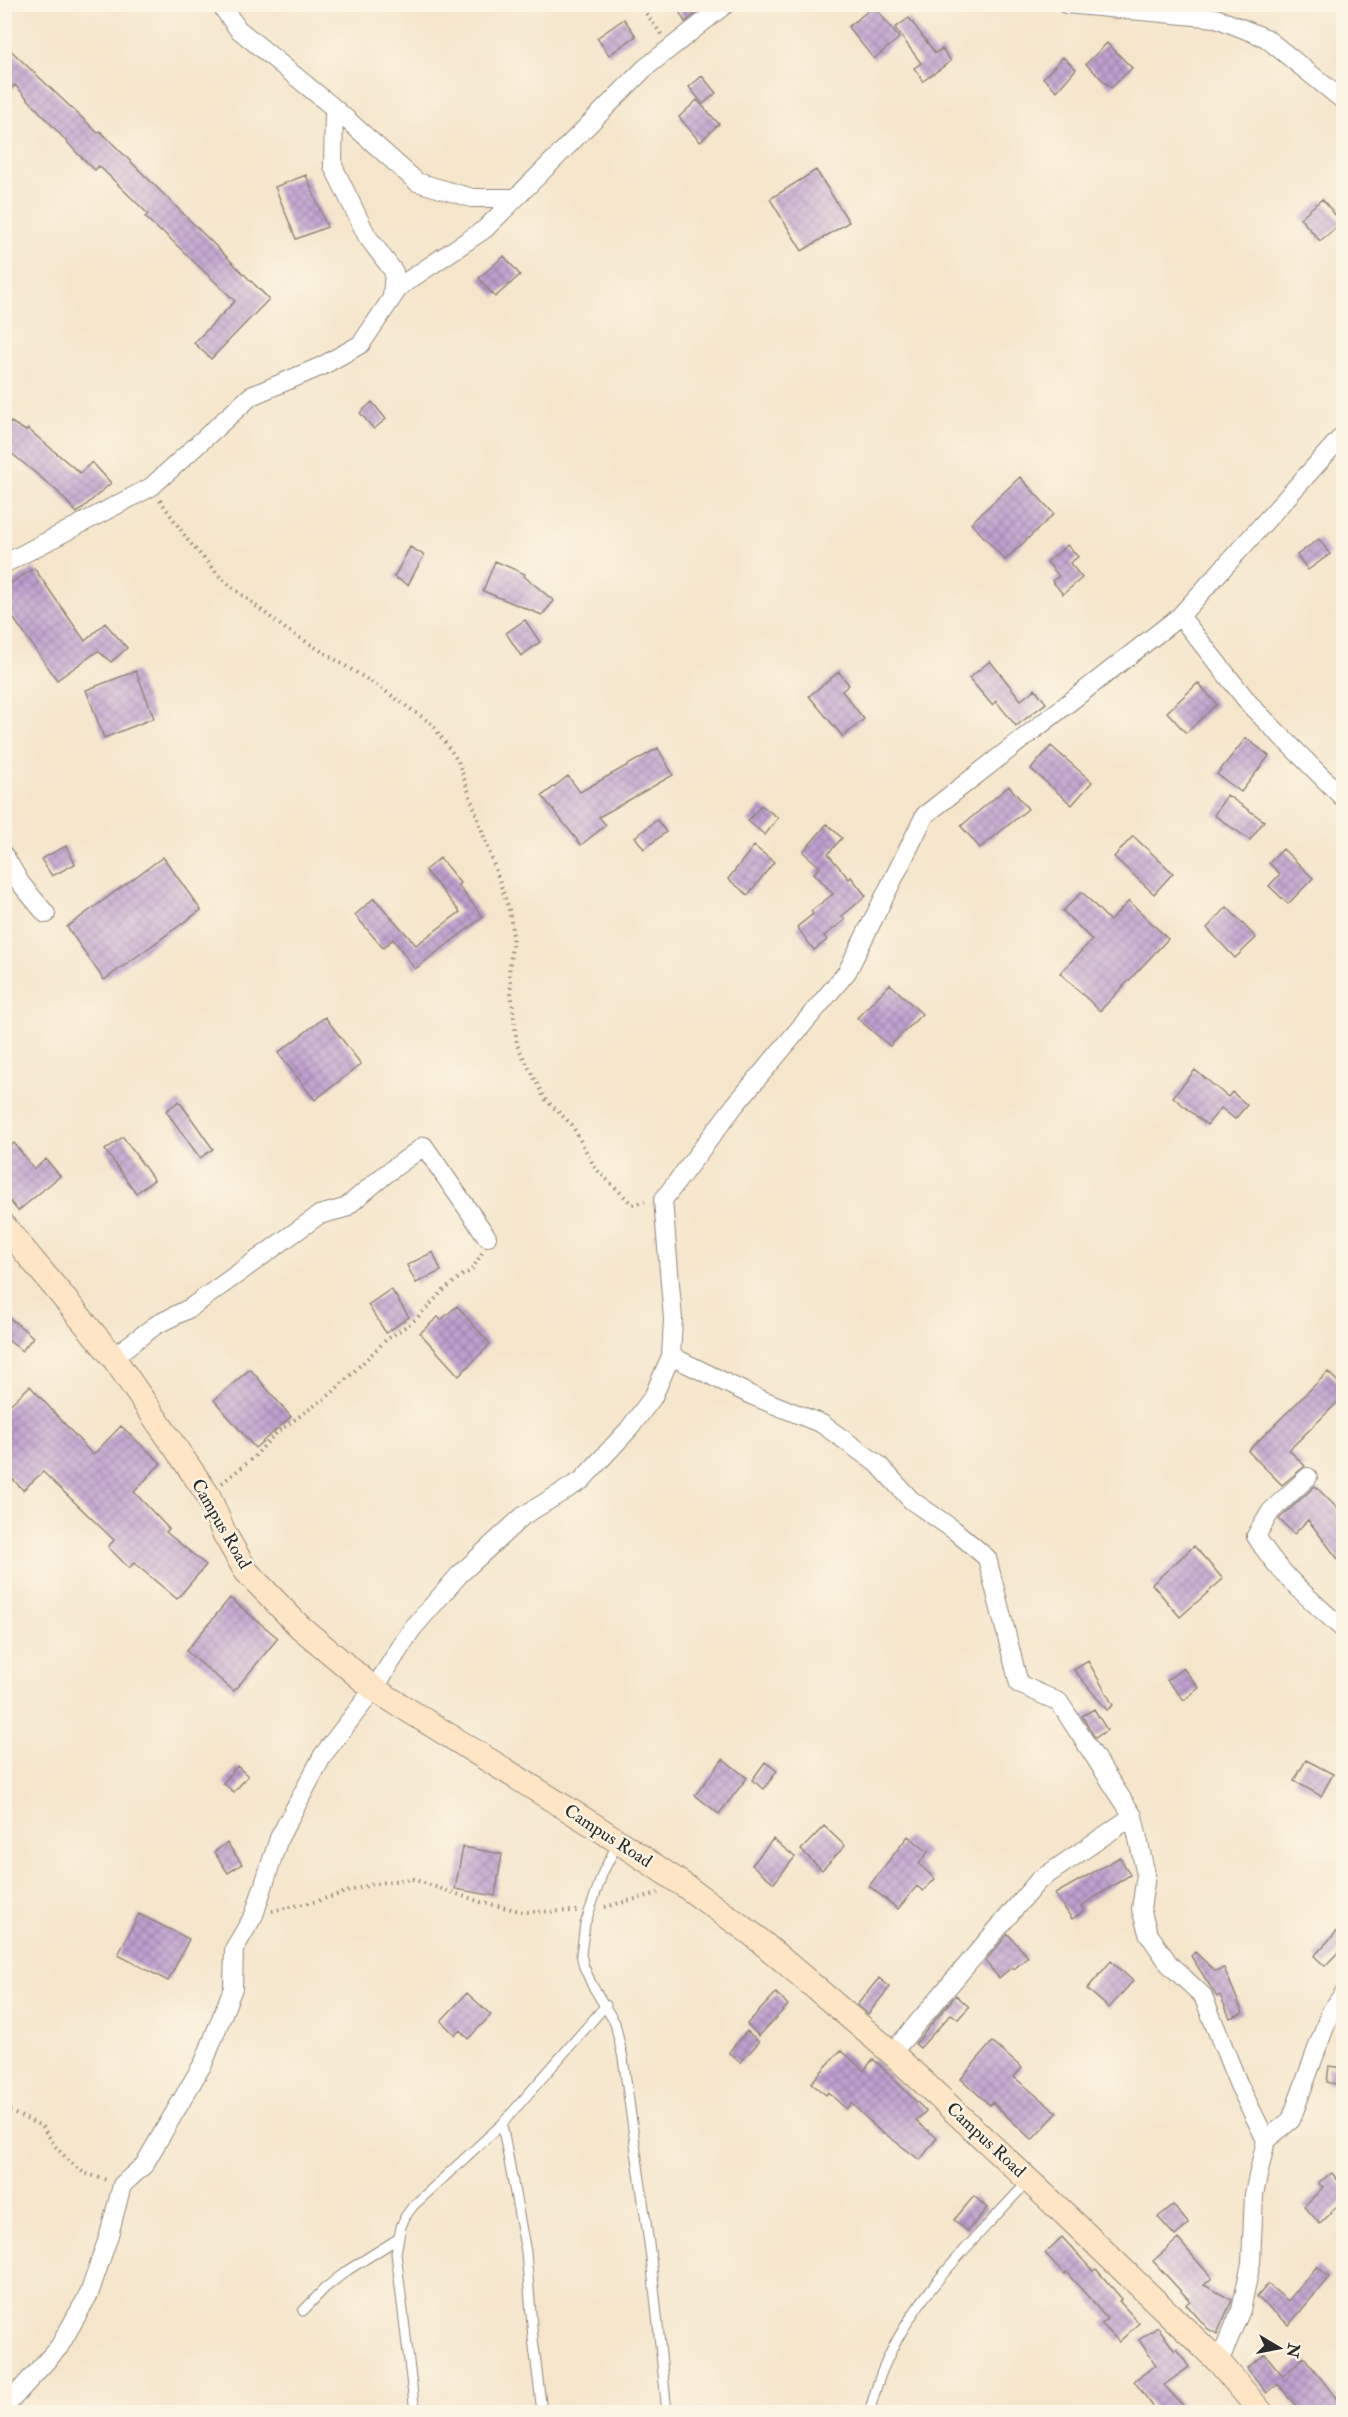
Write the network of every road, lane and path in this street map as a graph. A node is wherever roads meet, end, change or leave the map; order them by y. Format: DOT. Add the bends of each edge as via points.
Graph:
graph roads {
  1 [pos="220,4"];
  2 [pos="639,4"];
  3 [pos="726,4"];
  4 [pos="1066,4"];
  5 [pos="672,47"];
  6 [pos="1344,101"];
  7 [pos="334,108"];
  8 [pos="516,198"];
  9 [pos="393,296"];
  10 [pos="1344,434"];
  11 [pos="151,487"];
  12 [pos="4,564"];
  13 [pos="1180,616"];
  14 [pos="1344,799"];
  15 [pos="4,855"];
  16 [pos="46,914"];
  17 [pos="663,1200"];
  18 [pos="4,1226"];
  19 [pos="487,1237"];
  20 [pos="671,1356"];
  21 [pos="113,1357"];
  22 [pos="1308,1477"];
  23 [pos="208,1495"];
  24 [pos="1344,1630"];
  25 [pos="374,1689"];
  26 [pos="1133,1816"];
  27 [pos="619,1842"];
  28 [pos="685,1886"];
  29 [pos="591,1910"];
  30 [pos="254,1915"];
  31 [pos="1344,1993"];
  32 [pos="606,2005"];
  33 [pos="892,2053"];
  34 [pos="4,2109"];
  35 [pos="502,2124"];
  36 [pos="1266,2140"];
  37 [pos="1029,2180"];
  38 [pos="122,2185"];
  39 [pos="399,2238"];
  40 [pos="303,2311"];
  41 [pos="1219,2362"];
  42 [pos="4,2408"];
  43 [pos="415,2412"];
  44 [pos="542,2412"];
  45 [pos="668,2412"];
  46 [pos="869,2412"];
  47 [pos="1262,2412"];
  1 -- 7 [label="street" via="238,29"];
  2 -- 5 [label="path"];
  3 -- 5 [label="street"];
  4 -- 6 [label="street" via="1216,18 1266,38"];
  5 -- 8 [label="street" via="645,68"];
  7 -- 8 [label="street" via="417,182 472,198"];
  7 -- 9 [label="street" via="333,166 367,236 394,272"];
  8 -- 9 [label="street" via="485,229 400,286"];
  9 -- 11 [label="street" via="361,344 322,366 251,396"];
  10 -- 13 [label="street"];
  11 -- 12 [label="street"];
  11 -- 17 [label="path" via="190,543 222,579 284,628 432,724 458,761 509,909 513,936 509,974 517,1044 545,1098 572,1125 595,1168 632,1204"];
  13 -- 14 [label="street" via="1252,707"];
  13 -- 17 [label="street" via="925,815 847,972 735,1105"];
  15 -- 16 [label="street"];
  17 -- 20 [label="street" via="673,1319"];
  18 -- 21 [label="street, Campus Road"];
  19 -- 21 [label="street" via="424,1146 345,1209 320,1215 190,1308 156,1325"];
  19 -- 23 [label="path" via="471,1271 441,1293 416,1320 386,1340 332,1393 276,1433 252,1459"];
  20 -- 25 [label="street" via="653,1397 629,1429 582,1480 524,1516 459,1575 412,1629"];
  20 -- 26 [label="street" via="822,1424 879,1465 911,1500 987,1558 1019,1684 1059,1702"];
  21 -- 23 [label="street, Campus Road"];
  22 -- 24 [label="street" via="1271,1511 1256,1536 1292,1584"];
  23 -- 25 [label="street, Campus Road" via="246,1571 299,1626"];
  25 -- 27 [label="street, Campus Road"];
  25 -- 30 [label="street" via="323,1755 285,1827"];
  26 -- 33 [label="street" via="1038,1881"];
  26 -- 36 [label="street" via="1146,1875 1142,1909 1148,1933 1169,1964 1203,1996"];
  27 -- 28 [label="street, Campus Road"];
  27 -- 29 [label="lane" via="603,1872"];
  28 -- 29 [label="path"];
  28 -- 33 [label="street, Campus Road" via="752,1934"];
  29 -- 30 [label="path" via="524,1912 412,1878 376,1883"];
  29 -- 32 [label="lane" via="581,1953 592,1985"];
  30 -- 38 [label="street" via="234,1949 233,1988 204,2062 144,2165"];
  31 -- 36 [label="street" via="1330,2013 1291,2120"];
  32 -- 35 [label="lane"];
  32 -- 45 [label="lane" via="623,2058"];
  33 -- 37 [label="street, Campus Road"];
  34 -- 38 [label="path" via="42,2126 69,2161 84,2173"];
  35 -- 39 [label="lane" via="413,2206"];
  35 -- 44 [label="lane" via="526,2252"];
  36 -- 41 [label="street" via="1254,2194 1251,2263 1242,2310"];
  37 -- 41 [label="street, Campus Road"];
  37 -- 46 [label="lane" via="939,2278 916,2309 883,2370"];
  38 -- 42 [label="street" via="89,2294 59,2347"];
  39 -- 40 [label="lane" via="348,2270"];
  39 -- 43 [label="lane" via="396,2253"];
  41 -- 47 [label="street, Campus Road"];
}
